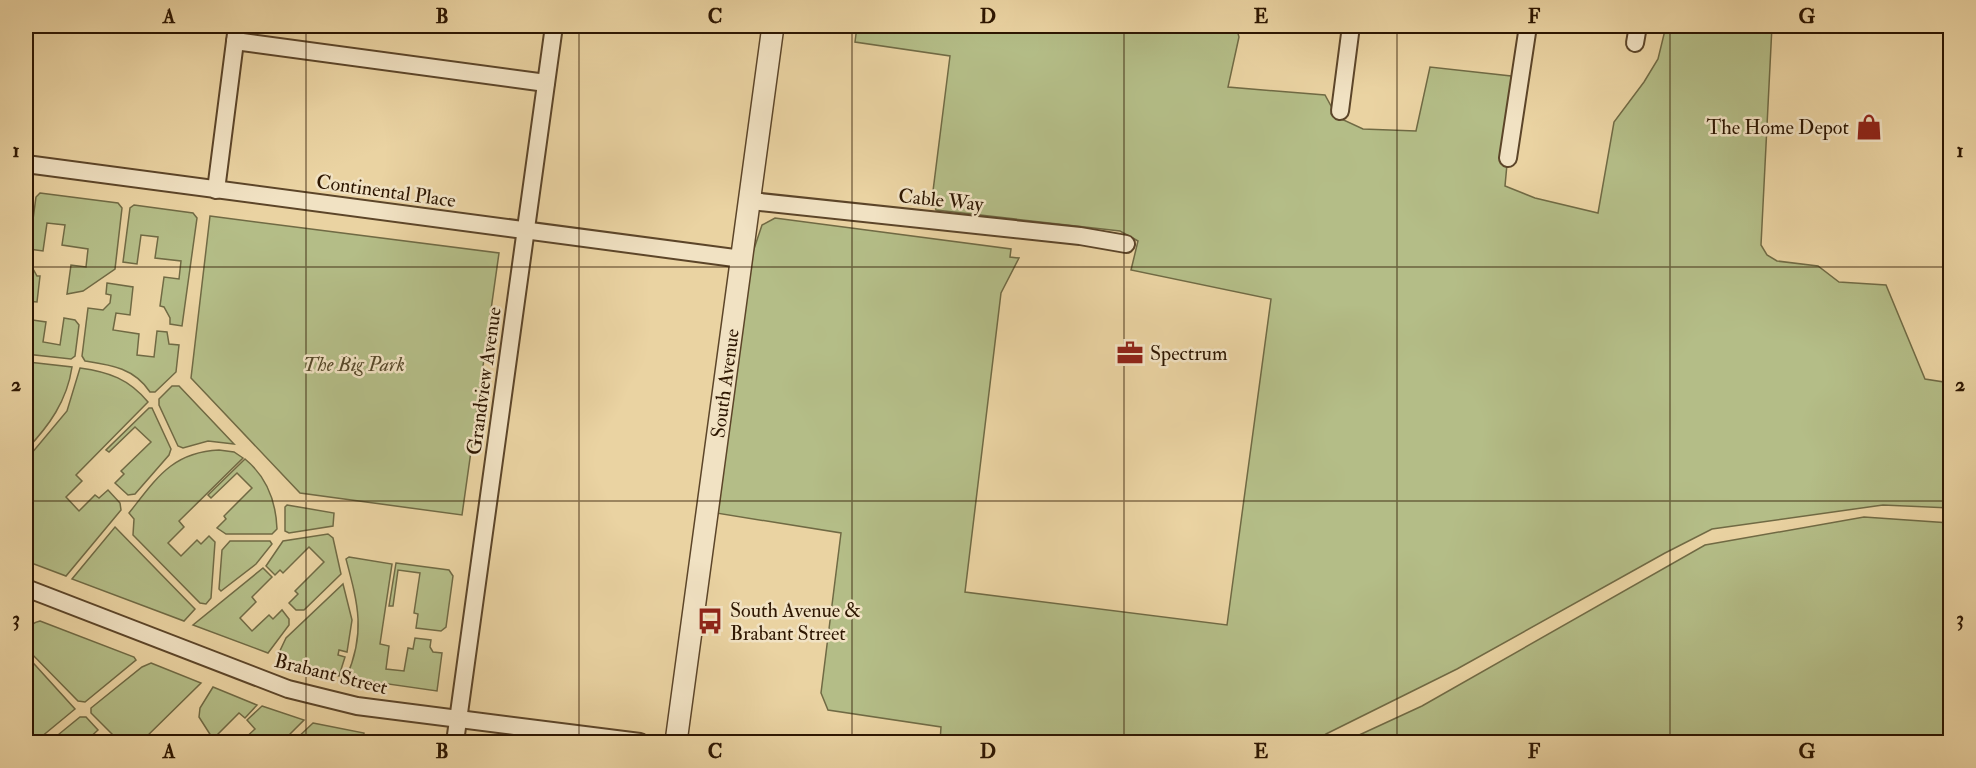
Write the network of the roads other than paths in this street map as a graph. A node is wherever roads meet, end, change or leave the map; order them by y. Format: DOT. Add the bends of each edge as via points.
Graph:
graph roads {
  1 [pos="554,26"];
  2 [pos="773,26"];
  3 [pos="1350,26"];
  4 [pos="1528,26"];
  5 [pos="1638,26"];
  6 [pos="236,33"];
  7 [pos="1635,43"];
  8 [pos="546,82"];
  9 [pos="1340,111"];
  10 [pos="1508,158"];
  11 [pos="26,164"];
  12 [pos="216,190"];
  13 [pos="751,201"];
  14 [pos="526,231"];
  15 [pos="1126,244"];
  16 [pos="742,259"];
  17 [pos="26,588"];
  18 [pos="458,720"];
  19 [pos="455,742"];
  20 [pos="640,742"];
  21 [pos="676,742"];
  1 -- 8 [label="street, Grandview Avenue"];
  2 -- 13 [label="street, South Avenue"];
  3 -- 9 [label="street"];
  4 -- 10 [label="street"];
  5 -- 7 [label="street"];
  6 -- 8 [label="street"];
  6 -- 12 [label="street"];
  8 -- 14 [label="street, Grandview Avenue"];
  11 -- 12 [label="street, Continental Place"];
  12 -- 14 [label="street, Continental Place"];
  13 -- 15 [label="street, Cable Way"];
  13 -- 16 [label="street, South Avenue"];
  14 -- 16 [label="street, Continental Place"];
  14 -- 18 [label="street, Grandview Avenue"];
  16 -- 21 [label="street, South Avenue"];
  17 -- 18 [label="street, Brabant Street" via="288,688 357,706"];
  18 -- 19 [label="street, Grandview Avenue"];
  18 -- 20 [label="street, Brabant Street"];
}
